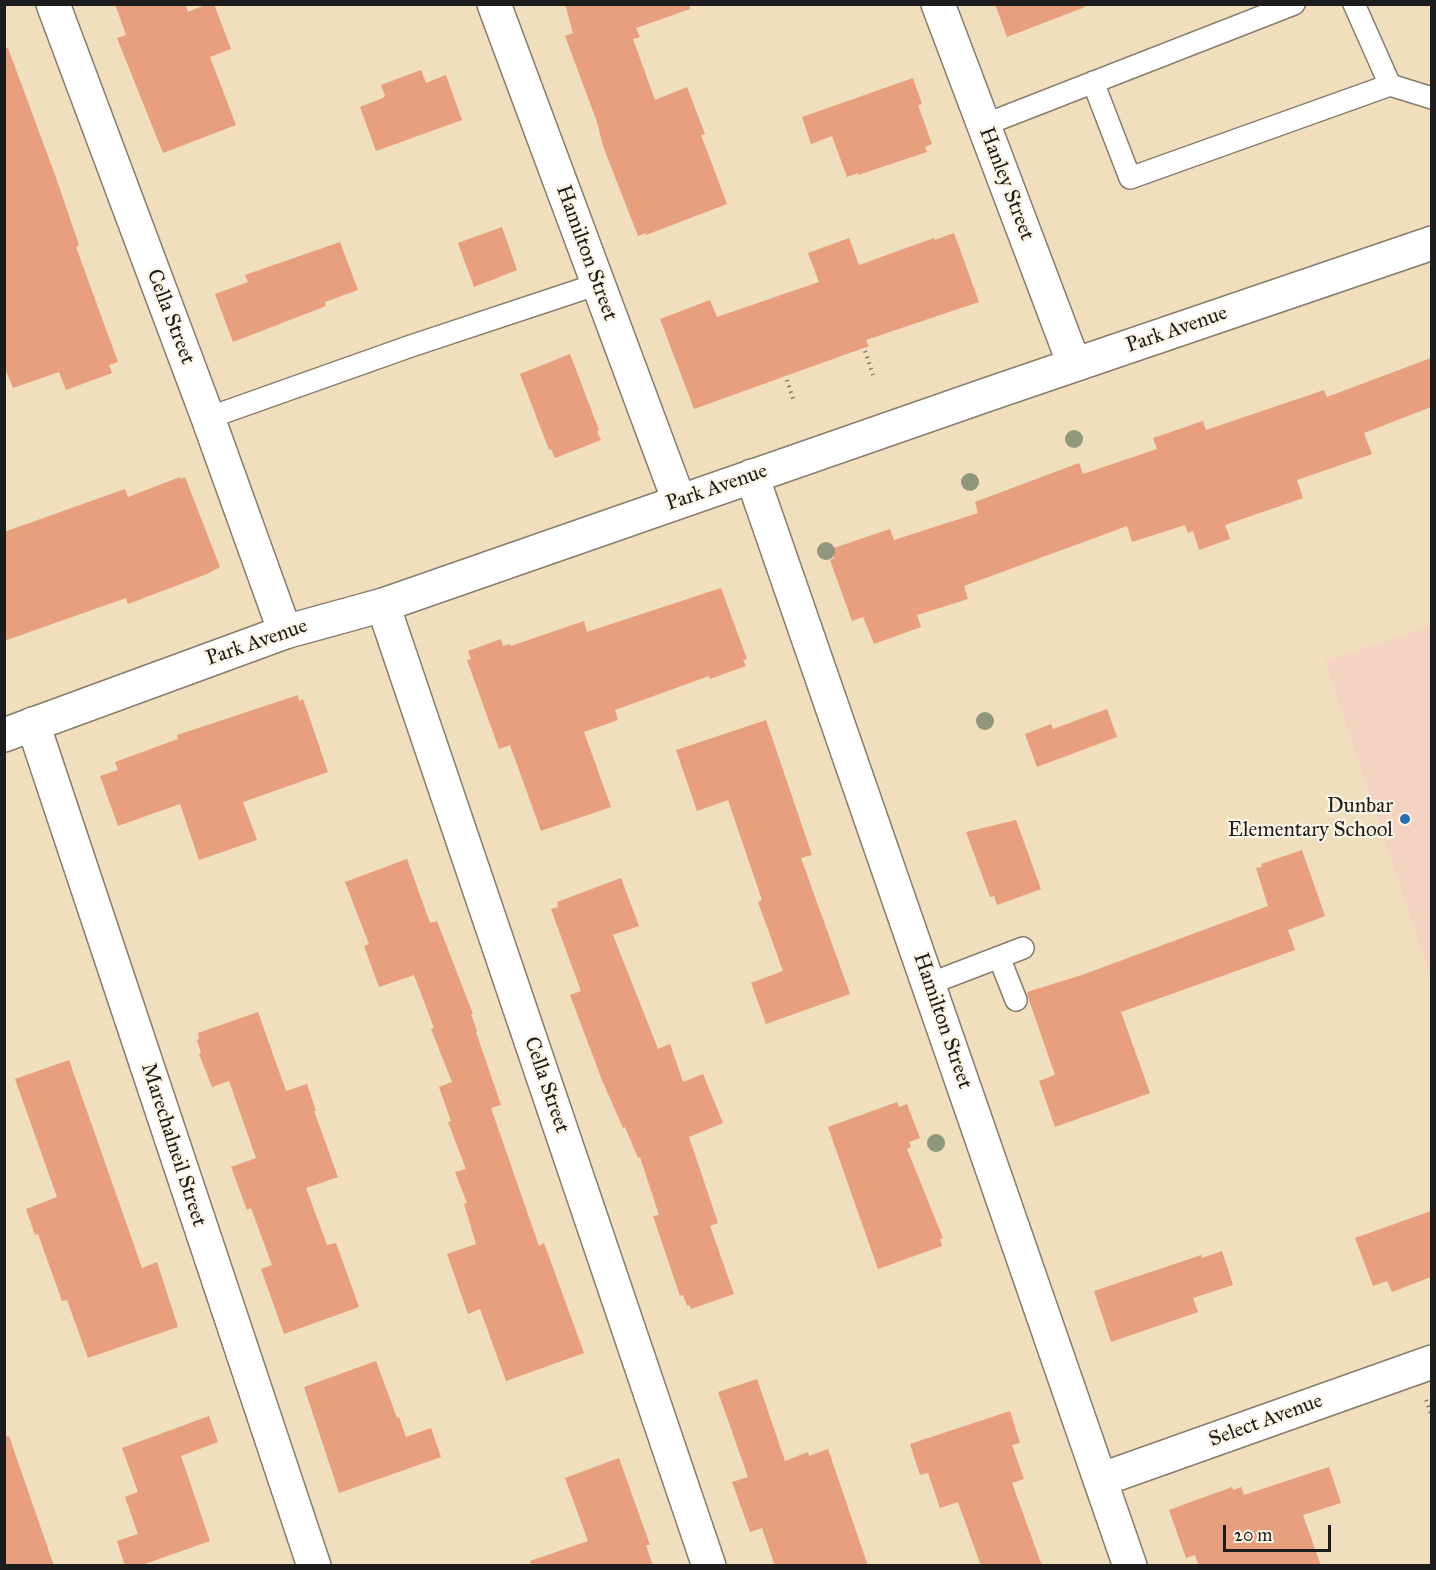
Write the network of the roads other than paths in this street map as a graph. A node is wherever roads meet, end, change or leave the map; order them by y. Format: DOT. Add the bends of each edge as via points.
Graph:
graph roads {
  1 [pos="52,4"];
  2 [pos="494,4"];
  3 [pos="938,4"];
  4 [pos="1294,4"];
  5 [pos="1354,4"];
  6 [pos="1093,82"];
  7 [pos="1390,85"];
  8 [pos="1431,98"];
  9 [pos="984,125"];
  10 [pos="1431,243"];
  11 [pos="598,284"];
  12 [pos="1074,364"];
  13 [pos="208,418"];
  14 [pos="752,476"];
  15 [pos="679,501"];
  16 [pos="383,605"];
  17 [pos="285,632"];
  18 [pos="19,729"];
  19 [pos="1023,948"];
  20 [pos="999,957"];
  21 [pos="929,984"];
  22 [pos="1016,1000"];
  23 [pos="1431,1362"];
  24 [pos="1100,1480"];
  25 [pos="314,1566"];
  26 [pos="709,1566"];
  27 [pos="1130,1566"];
  1 -- 13 [label="street, Cella Street"];
  2 -- 11 [label="street, Hamilton Street"];
  3 -- 9 [label="street, Hanley Street"];
  4 -- 6 [label="lane"];
  5 -- 7 [label="lane"];
  6 -- 7 [label="lane" via="1130,177"];
  6 -- 9 [label="lane"];
  7 -- 8 [label="lane"];
  9 -- 12 [label="street, Hanley Street"];
  10 -- 12 [label="street, Park Avenue"];
  11 -- 13 [label="lane"];
  11 -- 15 [label="street, Hamilton Street"];
  12 -- 14 [label="street, Park Avenue"];
  13 -- 17 [label="street, Cella Street"];
  14 -- 15 [label="street, Park Avenue"];
  14 -- 21 [label="street, Hamilton Street"];
  15 -- 16 [label="street, Park Avenue"];
  16 -- 17 [label="street, Park Avenue"];
  16 -- 26 [label="street, Cella Street"];
  17 -- 18 [label="street, Park Avenue"];
  18 -- 25 [label="street, Marechalneil Street"];
  19 -- 20 [label="lane"];
  20 -- 21 [label="lane"];
  20 -- 22 [label="lane"];
  21 -- 24 [label="street, Hamilton Street"];
  23 -- 24 [label="street, Select Avenue"];
  24 -- 27 [label="street, Hamilton Street"];
}
